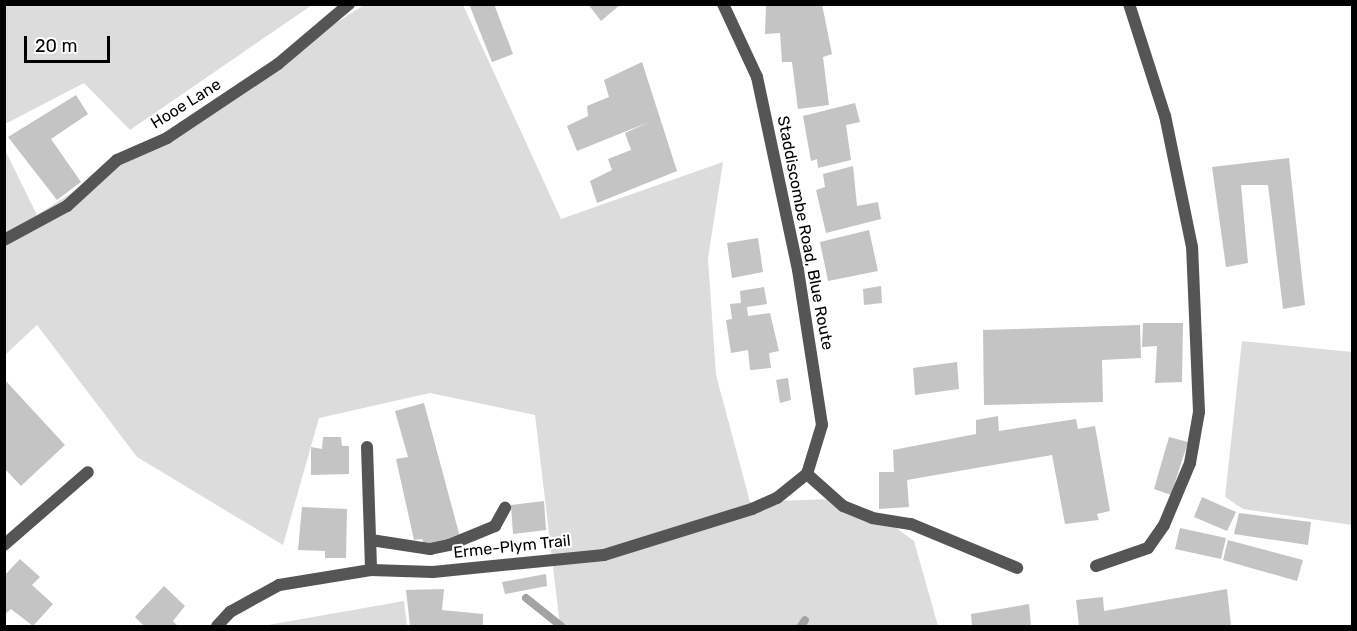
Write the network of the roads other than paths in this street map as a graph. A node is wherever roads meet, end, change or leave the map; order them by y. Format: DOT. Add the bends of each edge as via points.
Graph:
graph roads {
  1 [pos="349,4"];
  2 [pos="723,4"];
  3 [pos="1129,4"];
  4 [pos="4,240"];
  5 [pos="367,447"];
  6 [pos="88,472"];
  7 [pos="807,474"];
  8 [pos="505,508"];
  9 [pos="371,540"];
  10 [pos="4,545"];
  11 [pos="1096,566"];
  12 [pos="1017,568"];
  13 [pos="371,570"];
  14 [pos="217,627"];
  1 -- 4 [label="street, Hooe Lane" via="278,64 167,138 117,160 67,206"];
  2 -- 7 [label="street, Staddiscombe Road, Blue Route" via="757,77 798,270 822,425"];
  3 -- 11 [label="street" via="1165,116 1192,247 1199,412 1190,463 1164,525 1148,548"];
  5 -- 9 [label="street"];
  6 -- 10 [label="street"];
  7 -- 12 [label="street" via="843,506 872,518 900,522"];
  7 -- 13 [label="street, Erme-Plym Trail" via="777,498 752,510 705,528 604,555 433,572"];
  8 -- 9 [label="street" via="495,526 430,549"];
  9 -- 13 [label="street"];
  13 -- 14 [label="street, Erme-Plym Trail" via="279,585 230,612"];
}
